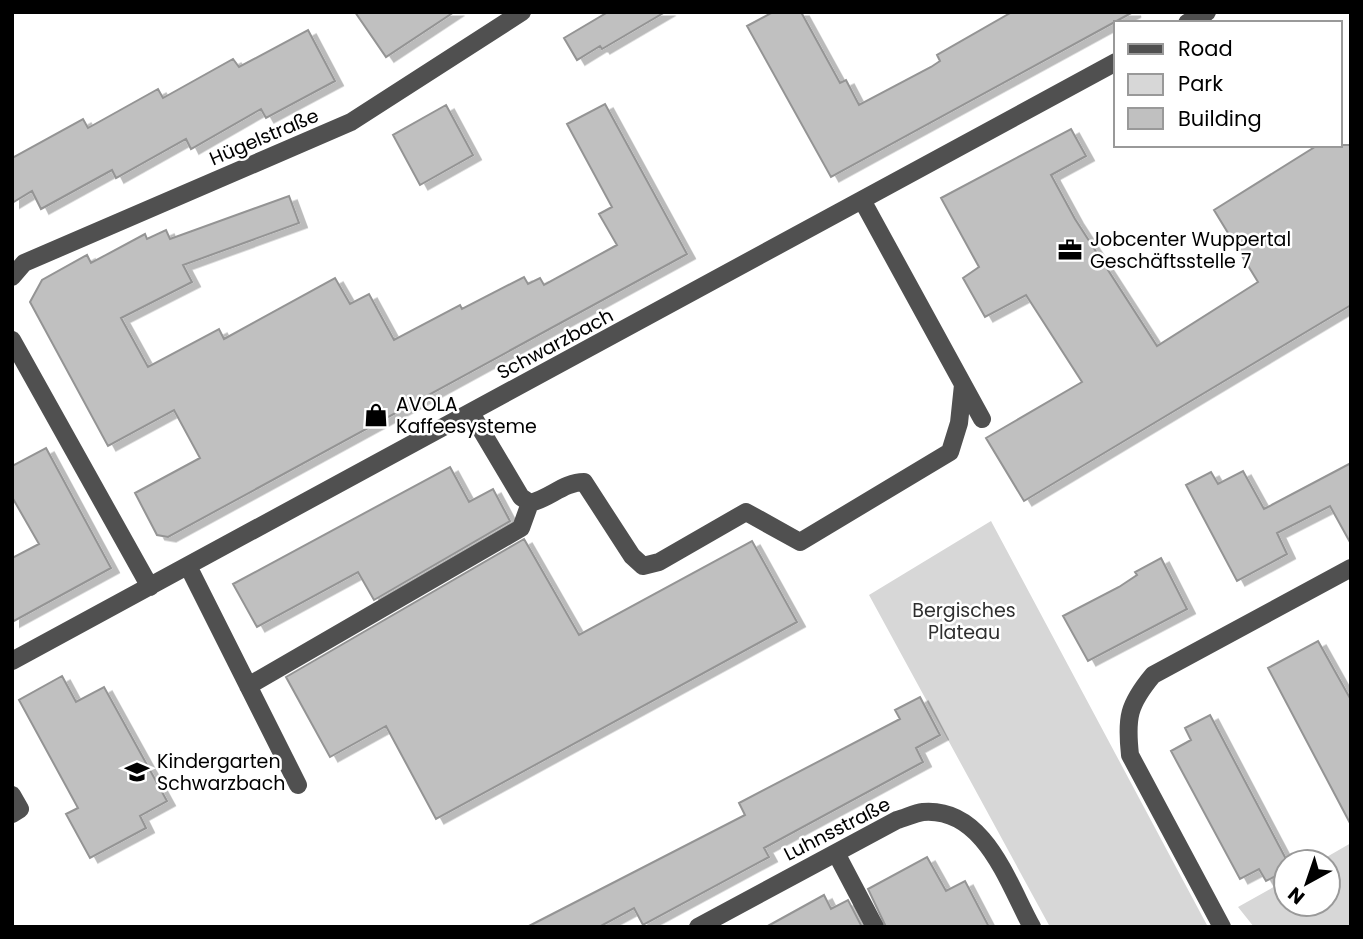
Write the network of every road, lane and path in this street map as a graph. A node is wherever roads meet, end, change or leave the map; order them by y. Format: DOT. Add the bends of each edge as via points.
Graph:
graph roads {
  1 [pos="522,12"];
  2 [pos="1207,12"];
  3 [pos="1191,21"];
  4 [pos="1114,63"];
  5 [pos="862,200"];
  6 [pos="12,277"];
  7 [pos="12,340"];
  8 [pos="963,384"];
  9 [pos="471,413"];
  10 [pos="982,419"];
  11 [pos="530,503"];
  12 [pos="188,566"];
  13 [pos="1351,568"];
  14 [pos="150,587"];
  15 [pos="12,661"];
  16 [pos="248,687"];
  17 [pos="298,785"];
  18 [pos="12,795"];
  19 [pos="12,814"];
  20 [pos="836,853"];
  21 [pos="698,927"];
  22 [pos="875,927"];
  23 [pos="1032,927"];
  24 [pos="1222,927"];
  1 -- 6 [label="street, Hügelstraße" via="351,122 24,263"];
  2 -- 3 [label="street"];
  4 -- 5 [label="street, Schwarzbach"];
  5 -- 8 [label="street"];
  5 -- 9 [label="street, Schwarzbach"];
  7 -- 14 [label="street"];
  8 -- 10 [label="street"];
  8 -- 11 [label="street" via="950,452 800,542 746,512 659,562 643,566 584,482 573,482"];
  9 -- 11 [label="street" via="521,497"];
  9 -- 12 [label="street, Schwarzbach"];
  11 -- 16 [label="street" via="521,528"];
  12 -- 14 [label="street, Schwarzbach"];
  12 -- 16 [label="street"];
  13 -- 24 [label="street" via="1153,675 1133,698 1126,725 1130,755"];
  14 -- 15 [label="street, Schwarzbach"];
  16 -- 17 [label="street"];
  18 -- 19 [label="street" via="20,809"];
  20 -- 21 [label="street, Luhnsstraße"];
  20 -- 22 [label="street"];
  20 -- 23 [label="street, Luhnsstraße" via="897,820 923,812 947,815 971,826 987,844"];
}
